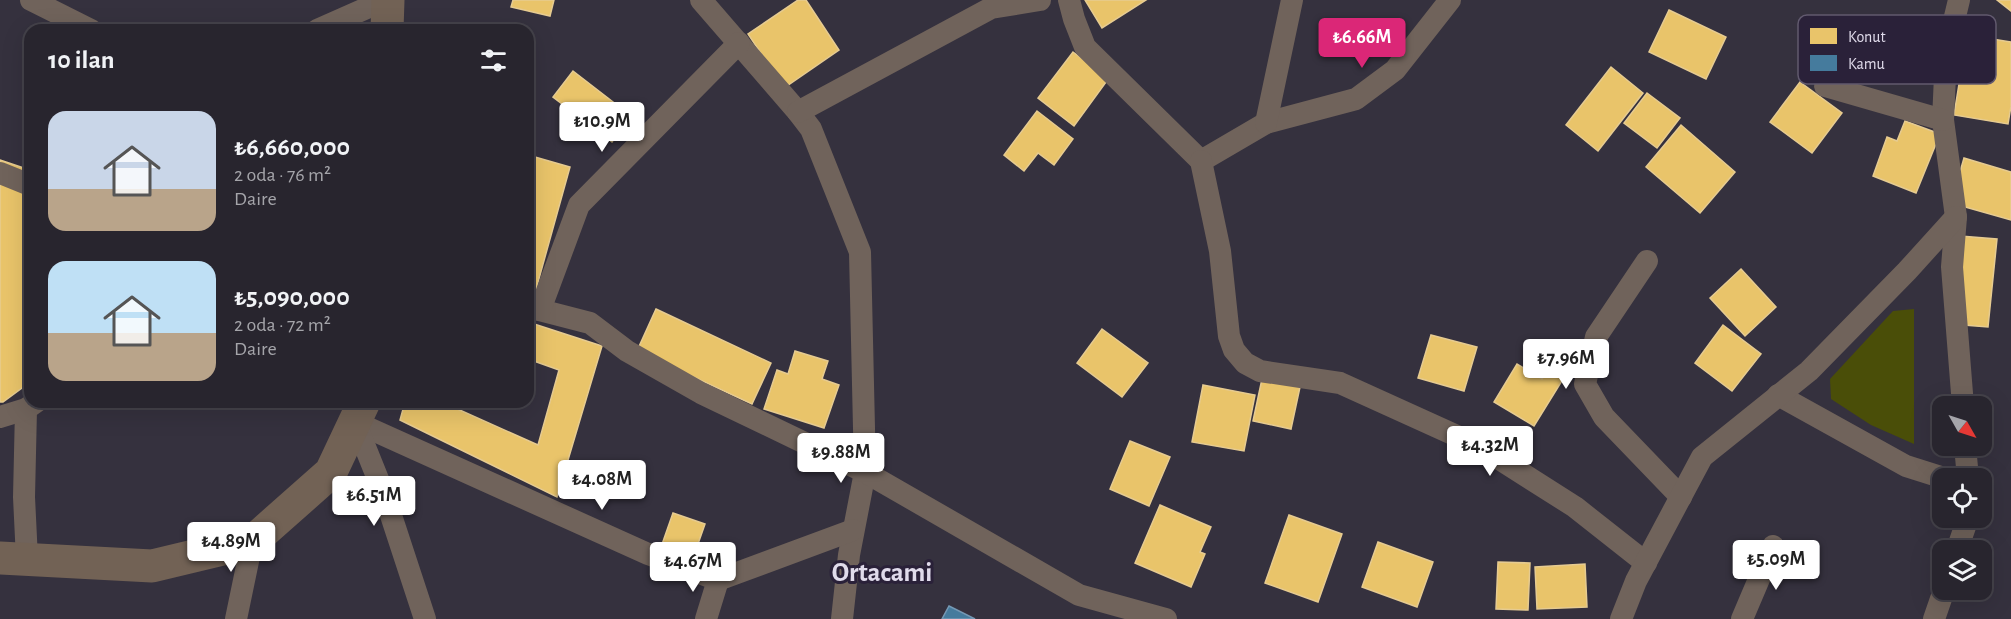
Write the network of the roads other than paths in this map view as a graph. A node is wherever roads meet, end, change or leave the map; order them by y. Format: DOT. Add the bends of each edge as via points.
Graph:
graph roads {
  1 [pos="31,0"];
  2 [pos="386,0"];
  3 [pos="701,0"];
  4 [pos="1040,0"];
  5 [pos="1069,0"];
  6 [pos="1292,0"];
  7 [pos="1450,0"];
  8 [pos="1959,0"];
  9 [pos="1955,15"];
  10 [pos="79,24"];
  11 [pos="331,24"];
  12 [pos="387,24"];
  13 [pos="739,44"];
  14 [pos="1945,84"];
  15 [pos="1825,86"];
  16 [pos="798,112"];
  17 [pos="1943,120"];
  18 [pos="1266,123"];
  19 [pos="1201,161"];
  20 [pos="0,173"];
  21 [pos="24,183"];
  22 [pos="1956,217"];
  23 [pos="1647,261"];
  24 [pos="534,309"];
  25 [pos="1778,395"];
  26 [pos="1962,396"];
  27 [pos="24,408"];
  28 [pos="31,408"];
  29 [pos="360,412"];
  30 [pos="0,417"];
  31 [pos="865,472"];
  32 [pos="1932,474"];
  33 [pos="1681,497"];
  34 [pos="853,530"];
  35 [pos="252,542"];
  36 [pos="1773,546"];
  37 [pos="13,558"];
  38 [pos="1646,562"];
  39 [pos="718,580"];
  40 [pos="1941,600"];
  41 [pos="237,619"];
  42 [pos="425,619"];
  43 [pos="706,619"];
  44 [pos="842,619"];
  45 [pos="1166,619"];
  46 [pos="1621,619"];
  47 [pos="1742,619"];
  48 [pos="1934,619"];
  1 -- 10 [label="street"];
  2 -- 11 [label="street"];
  2 -- 12 [label="street"];
  3 -- 13 [label="street"];
  4 -- 16 [label="street" via="991,8"];
  5 -- 19 [label="street" via="1085,47"];
  6 -- 18 [label="street"];
  7 -- 18 [label="street" via="1395,70 1356,99"];
  8 -- 9 [label="street"];
  13 -- 16 [label="street"];
  13 -- 24 [label="street" via="579,205"];
  14 -- 17 [label="street"];
  15 -- 17 [label="street"];
  16 -- 31 [label="street" via="811,129 860,252"];
  17 -- 22 [label="street"];
  18 -- 19 [label="street"];
  19 -- 38 [label="street" via="1220,251 1230,336 1234,350 1245,363 1260,371 1340,383 1479,446 1575,507"];
  20 -- 21 [label="street"];
  22 -- 25 [label="street" via="1809,371"];
  22 -- 26 [label="street" via="1952,267"];
  23 -- 33 [label="street" via="1596,337 1586,384 1604,417"];
  24 -- 31 [label="street" via="590,323 627,351 701,393"];
  25 -- 32 [label="street" via="1905,466"];
  25 -- 33 [label="street" via="1702,457"];
  27 -- 30 [label="street"];
  28 -- 37 [label="street" via="24,497"];
  29 -- 35 [label="street" via="331,472"];
  29 -- 39 [label="street" via="648,554"];
  29 -- 42 [label="street"];
  31 -- 34 [label="street"];
  31 -- 45 [label="street" via="1079,595"];
  33 -- 38 [label="street"];
  34 -- 39 [label="street"];
  34 -- 44 [label="street"];
  35 -- 37 [label="street" via="152,566"];
  35 -- 41 [label="street"];
  36 -- 47 [label="street"];
  38 -- 46 [label="street"];
  39 -- 43 [label="street"];
  40 -- 48 [label="street"];
}
